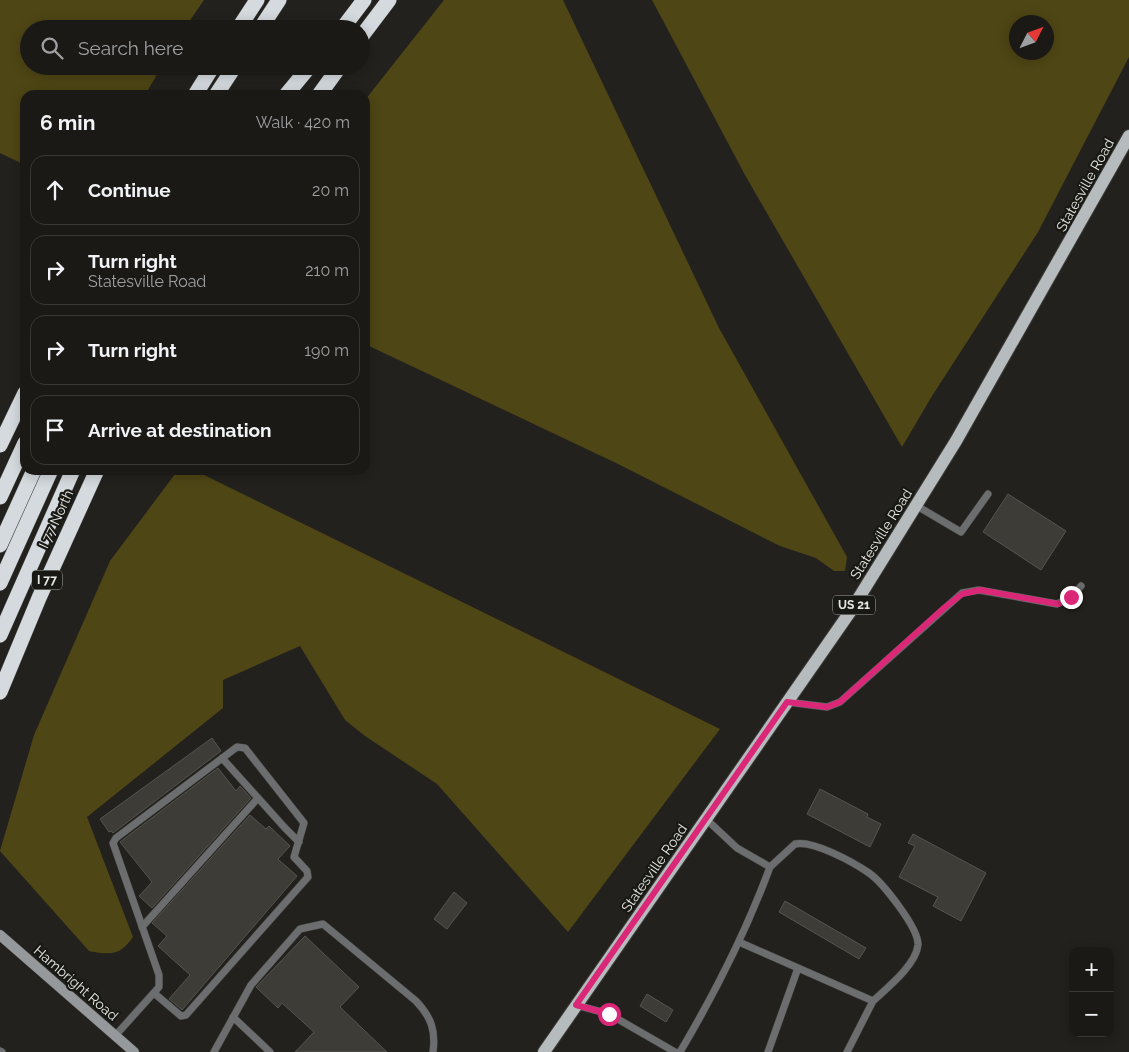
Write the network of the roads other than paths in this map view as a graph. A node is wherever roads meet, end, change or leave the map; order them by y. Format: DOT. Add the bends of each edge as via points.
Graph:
graph roads {
  1 [pos="257,0"];
  2 [pos="364,0"];
  3 [pos="389,0"];
  4 [pos="278,2"];
  5 [pos="244,20"];
  6 [pos="267,20"];
  7 [pos="349,20"];
  8 [pos="370,25"];
  9 [pos="207,75"];
  10 [pos="229,75"];
  11 [pos="238,75"];
  12 [pos="303,75"];
  13 [pos="308,75"];
  14 [pos="333,75"];
  15 [pos="198,90"];
  16 [pos="219,90"];
  17 [pos="231,90"];
  18 [pos="290,90"];
  19 [pos="297,90"];
  20 [pos="323,90"];
  21 [pos="1129,136"];
  22 [pos="20,403"];
  23 [pos="0,445"];
  24 [pos="20,454"];
  25 [pos="32,475"];
  26 [pos="49,475"];
  27 [pos="71,475"];
  28 [pos="95,475"];
  29 [pos="988,494"];
  30 [pos="0,497"];
  31 [pos="916,506"];
  32 [pos="0,545"];
  33 [pos="0,582"];
  34 [pos="1081,586"];
  35 [pos="0,635"];
  36 [pos="0,692"];
  37 [pos="787,702"];
  38 [pos="222,758"];
  39 [pos="258,798"];
  40 [pos="706,819"];
  41 [pos="299,842"];
  42 [pos="770,867"];
  43 [pos="142,927"];
  44 [pos="0,935"];
  45 [pos="738,942"];
  46 [pos="798,968"];
  47 [pos="154,993"];
  48 [pos="873,1000"];
  49 [pos="576,1005"];
  50 [pos="232,1018"];
  51 [pos="115,1036"];
  52 [pos="134,1052"];
  53 [pos="214,1052"];
  54 [pos="270,1052"];
  55 [pos="433,1052"];
  56 [pos="544,1052"];
  57 [pos="675,1052"];
  58 [pos="680,1052"];
  59 [pos="768,1052"];
  60 [pos="848,1052"];
  1 -- 5 [label="highway"];
  2 -- 7 [label="highway"];
  3 -- 8 [label="highway"];
  4 -- 6 [label="highway"];
  9 -- 15 [label="highway"];
  10 -- 16 [label="highway"];
  11 -- 17 [label="highway"];
  12 -- 18 [label="highway"];
  13 -- 19 [label="highway"];
  14 -- 20 [label="highway"];
  21 -- 31 [label="main road, Statesville Road / US 21"];
  22 -- 23 [label="highway"];
  24 -- 30 [label="highway"];
  25 -- 32 [label="highway"];
  26 -- 33 [label="highway"];
  27 -- 35 [label="highway, I 77"];
  28 -- 36 [label="highway, I 77 North / I 77"];
  29 -- 31 [label="lane" via="961,532"];
  31 -- 37 [label="main road, Statesville Road / US 21" via="850,612"];
  34 -- 37 [label="lane" via="1058,604 980,590 962,594 840,702 827,707"];
  37 -- 40 [label="main road, Statesville Road / US 21"];
  38 -- 39 [label="lane"];
  38 -- 41 [label="lane" via="237,748 245,748 304,823"];
  38 -- 43 [label="lane" via="113,843"];
  39 -- 41 [label="lane"];
  39 -- 43 [label="lane"];
  40 -- 42 [label="lane" via="736,848"];
  40 -- 49 [label="main road, Statesville Road / US 21"];
  41 -- 47 [label="lane" via="294,857 307,871 308,877 186,1015 181,1016"];
  42 -- 45 [label="lane"];
  42 -- 48 [label="lane" via="795,844 814,844 870,873 910,920 918,946 900,977"];
  43 -- 47 [label="lane" via="159,975 159,987"];
  44 -- 51 [label="main road, Hambright Road"];
  45 -- 46 [label="lane"];
  45 -- 58 [label="lane" via="705,1010"];
  46 -- 48 [label="lane"];
  46 -- 59 [label="lane"];
  47 -- 51 [label="lane"];
  48 -- 60 [label="lane"];
  49 -- 56 [label="main road, Statesville Road / US 21"];
  49 -- 57 [label="lane" via="609,1014"];
  50 -- 53 [label="lane"];
  50 -- 54 [label="lane"];
  50 -- 55 [label="lane" via="251,985 293,936 300,929 323,924 427,1013 433,1025"];
  51 -- 52 [label="main road, Hambright Road"];
}
